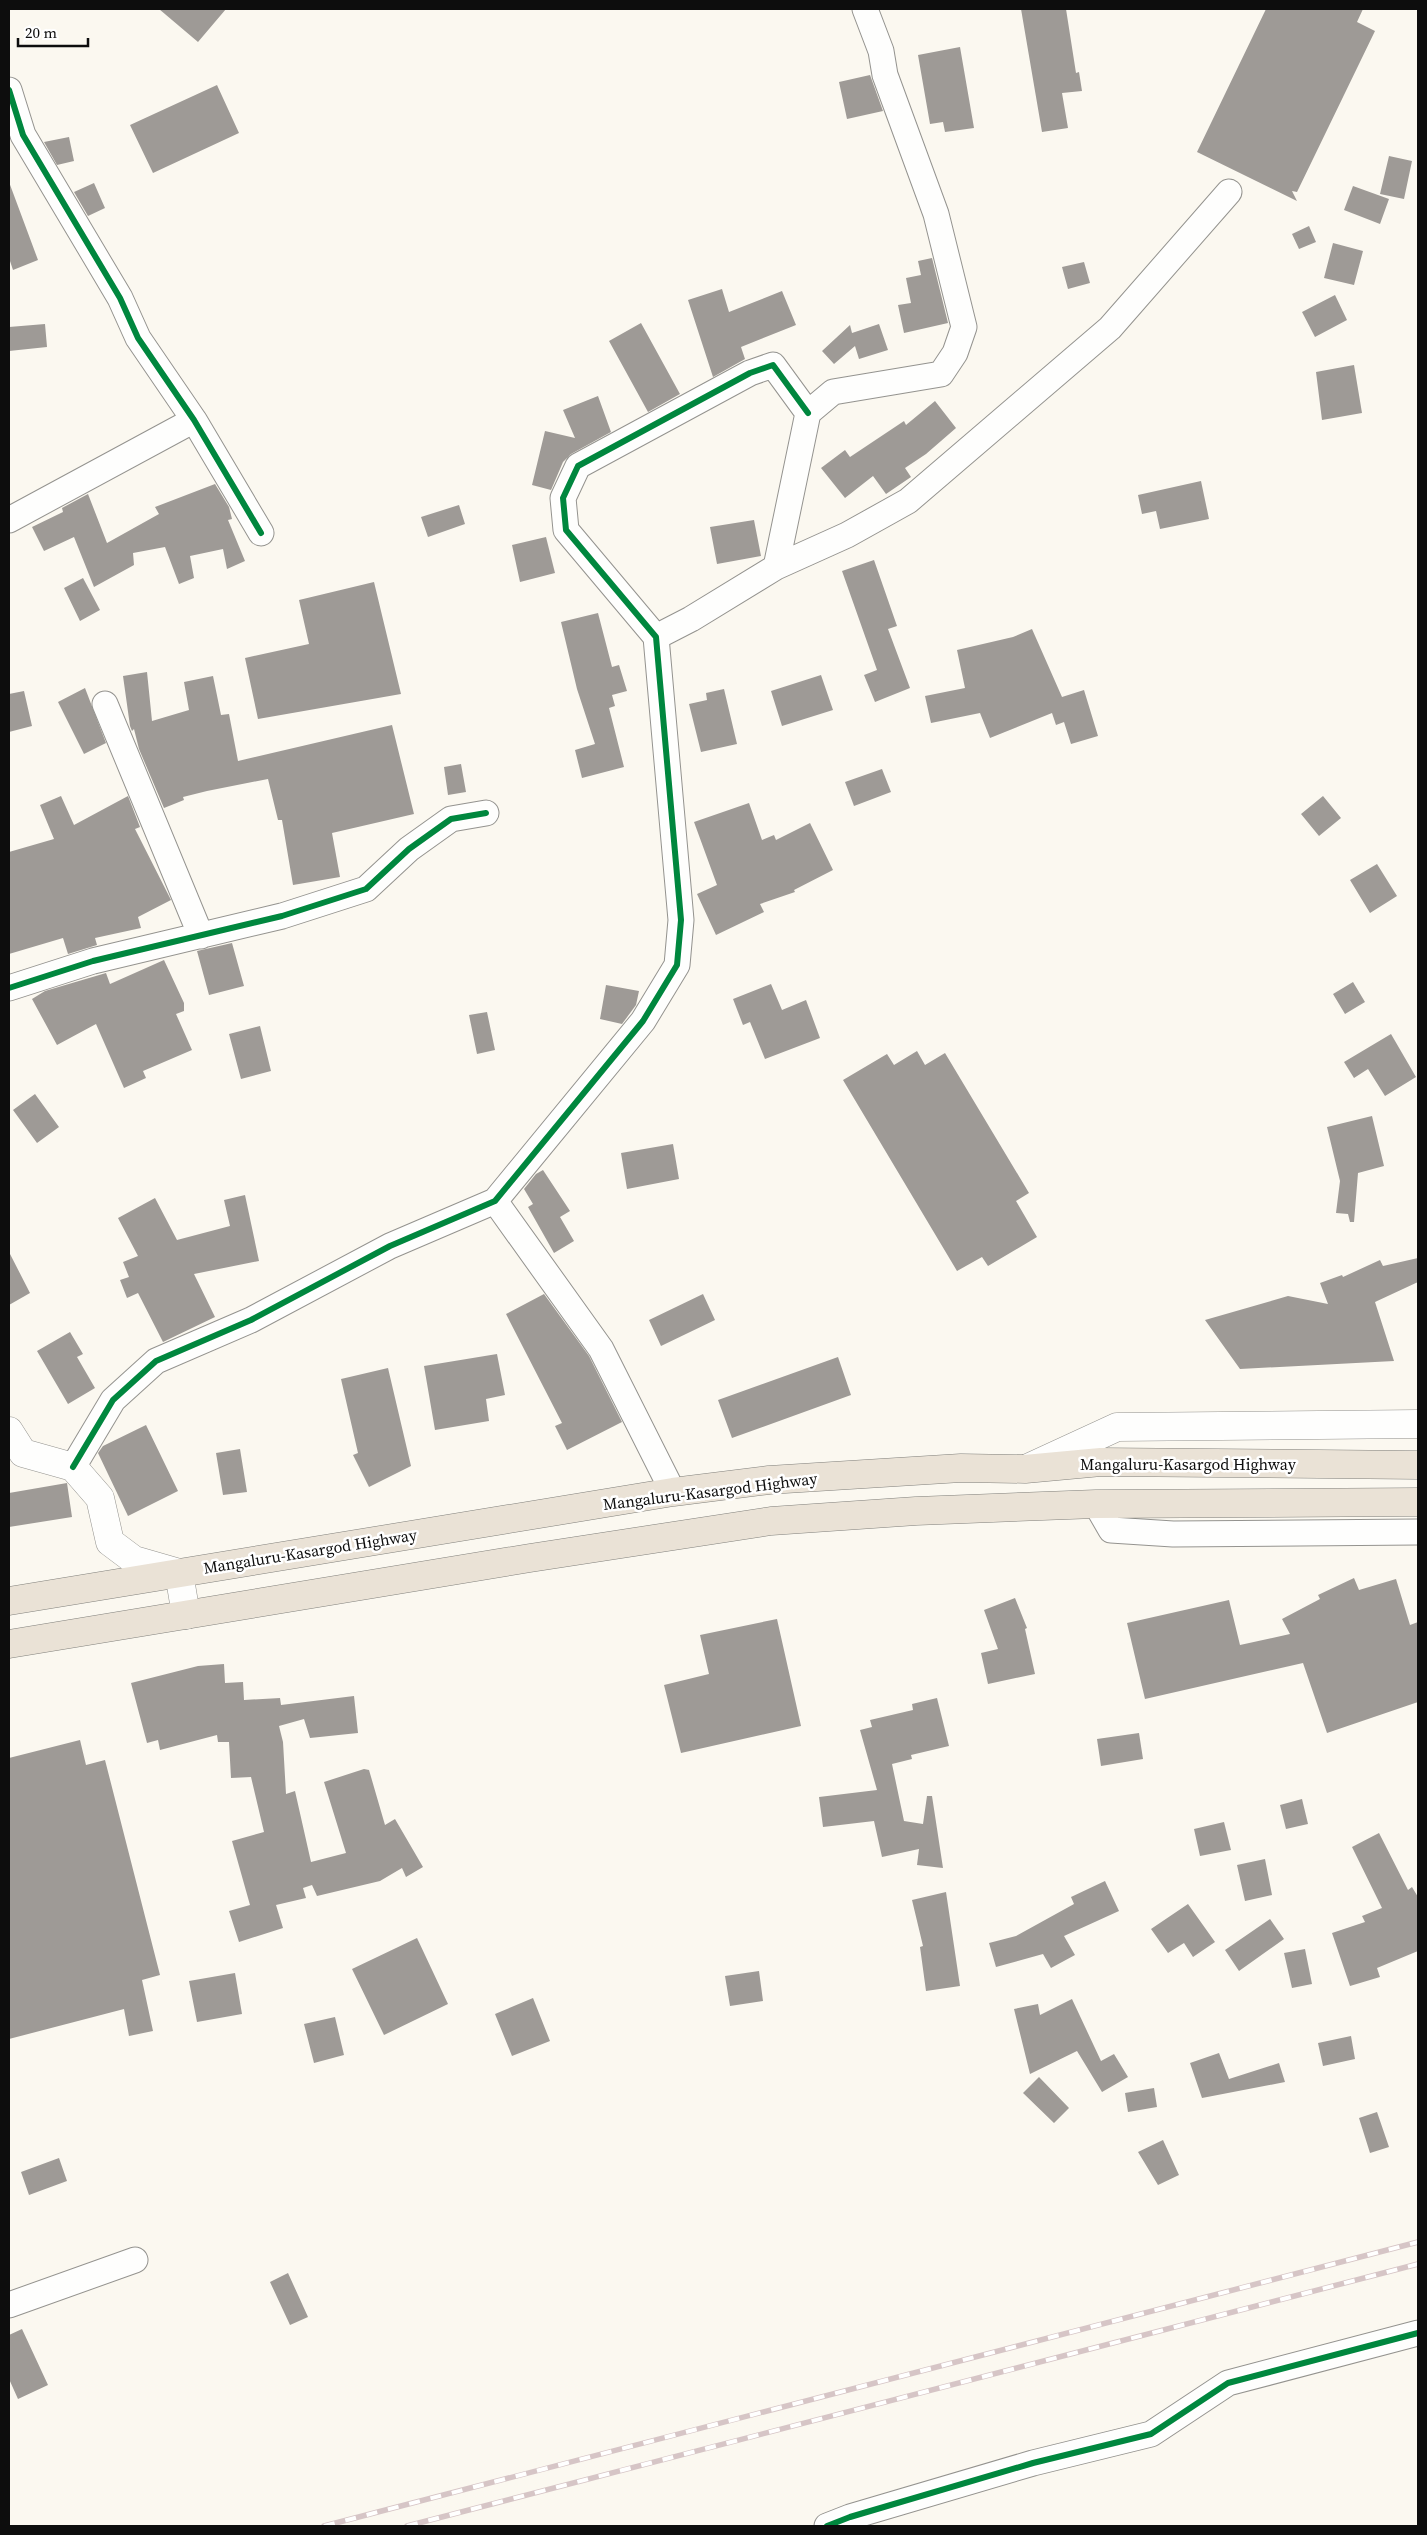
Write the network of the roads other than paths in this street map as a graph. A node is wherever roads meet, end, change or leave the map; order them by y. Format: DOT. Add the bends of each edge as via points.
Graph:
graph roads {
  1 [pos="866,9"];
  2 [pos="9,90"];
  3 [pos="1230,192"];
  4 [pos="808,413"];
  5 [pos="194,420"];
  6 [pos="9,520"];
  7 [pos="261,533"];
  8 [pos="776,567"];
  9 [pos="656,637"];
  10 [pos="105,704"];
  11 [pos="486,813"];
  12 [pos="201,936"];
  13 [pos="9,988"];
  14 [pos="495,1201"];
  15 [pos="1418,1424"];
  16 [pos="9,1432"];
  17 [pos="1418,1465"];
  18 [pos="73,1467"];
  19 [pos="1025,1469"];
  20 [pos="673,1492"];
  21 [pos="1418,1502"];
  22 [pos="1096,1504"];
  23 [pos="1418,1532"];
  24 [pos="179,1573"];
  25 [pos="9,1601"];
  26 [pos="186,1615"];
  27 [pos="9,1644"];
  28 [pos="136,2260"];
  29 [pos="9,2305"];
  30 [pos="1418,2332"];
  31 [pos="827,2526"];
  1 -- 4 [label="street" via="881,51 885,75 936,214 964,326 955,353 941,374 833,392"];
  2 -- 5 [label="street" via="23,135 120,298 138,338"];
  3 -- 8 [label="street" via="1110,328 908,501 847,535"];
  4 -- 8 [label="street"];
  4 -- 9 [label="street" via="773,365 750,373 578,466 563,498 566,530"];
  5 -- 6 [label="street"];
  5 -- 7 [label="street"];
  8 -- 9 [label="street"];
  9 -- 14 [label="street" via="680,920 677,965 643,1021"];
  10 -- 12 [label="street"];
  11 -- 12 [label="street" via="451,819 409,849 366,889 282,916"];
  12 -- 13 [label="street" via="93,961"];
  14 -- 18 [label="street" via="390,1246 251,1320 156,1361 113,1400"];
  14 -- 20 [label="street" via="601,1350"];
  15 -- 19 [label="street" via="1117,1427"];
  16 -- 18 [label="street" via="23,1453"];
  17 -- 19 [label="highway, Mangaluru-Kasargod Highway" via="1101,1462"];
  18 -- 24 [label="street" via="100,1498 110,1542 134,1560"];
  19 -- 20 [label="highway, Mangaluru-Kasargod Highway" via="952,1468 769,1480"];
  20 -- 24 [label="highway, Mangaluru-Kasargod Highway"];
  21 -- 22 [label="highway"];
  22 -- 23 [label="street" via="1111,1530 1173,1534"];
  22 -- 26 [label="highway" via="772,1521"];
  24 -- 25 [label="highway, Mangaluru-Kasargod Highway"];
  24 -- 26 [label="street"];
  26 -- 27 [label="highway"];
  28 -- 29 [label="street"];
  30 -- 31 [label="street" via="1228,2383 1151,2434 1033,2463"];
}
